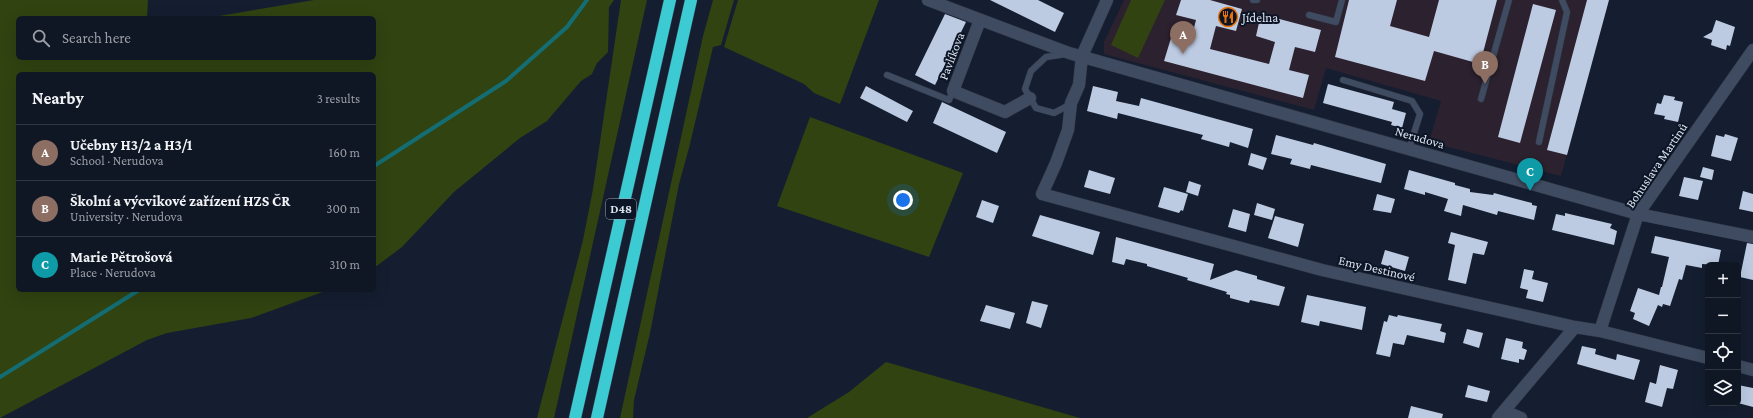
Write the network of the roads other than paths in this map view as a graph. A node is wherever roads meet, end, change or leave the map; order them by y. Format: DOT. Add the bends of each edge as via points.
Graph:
graph roads {
  1 [pos="670,0"];
  2 [pos="691,0"];
  3 [pos="928,0"];
  4 [pos="1107,0"];
  5 [pos="1253,0"];
  6 [pos="1257,0"];
  7 [pos="1342,0"];
  8 [pos="1509,0"];
  9 [pos="1562,0"];
  10 [pos="1309,15"];
  11 [pos="980,20"];
  12 [pos="1753,50"];
  13 [pos="1069,53"];
  14 [pos="1082,56"];
  15 [pos="887,75"];
  16 [pos="1343,80"];
  17 [pos="953,91"];
  18 [pos="1030,98"];
  19 [pos="1481,99"];
  20 [pos="1071,103"];
  21 [pos="1539,142"];
  22 [pos="1409,149"];
  23 [pos="1638,214"];
  24 [pos="1753,237"];
  25 [pos="1575,327"];
  26 [pos="1600,331"];
  27 [pos="1705,357"];
  28 [pos="1741,367"];
  29 [pos="1753,370"];
  30 [pos="1501,415"];
  31 [pos="575,418"];
  32 [pos="597,418"];
  33 [pos="1521,418"];
  1 -- 31 [label="highway, D48"];
  2 -- 32 [label="highway, D48"];
  3 -- 11 [label="street, Pavlíkova"];
  4 -- 14 [label="street"];
  5 -- 6 [label="lane"];
  7 -- 10 [label="lane" via="1336,22"];
  8 -- 19 [label="lane"];
  9 -- 21 [label="lane" via="1567,12"];
  11 -- 13 [label="street, Pavlíkova"];
  11 -- 17 [label="street, Pavlíkova"];
  12 -- 23 [label="street, Bohuslava Martinů"];
  13 -- 14 [label="street, Pavlíkova"];
  13 -- 18 [label="lane" via="1046,58 1031,71 1025,89"];
  14 -- 20 [label="street" via="1079,85"];
  14 -- 22 [label="street, Nerudova"];
  15 -- 17 [label="lane" via="949,100"];
  16 -- 22 [label="lane" via="1412,101 1420,114"];
  17 -- 18 [label="street, Pavlíkova" via="1005,112"];
  18 -- 20 [label="lane" via="1036,108 1054,112"];
  20 -- 25 [label="street, Emy Destinové" via="1068,130 1042,194 1322,270"];
  22 -- 23 [label="street, Nerudova"];
  23 -- 24 [label="street, Nerudova"];
  23 -- 26 [label="street, Bohuslava Martinů"];
  25 -- 26 [label="street, Emy Destinové"];
  25 -- 30 [label="street"];
  26 -- 27 [label="street, Emy Destinové"];
  28 -- 29 [label="street"];
  30 -- 33 [label="street"];
}
